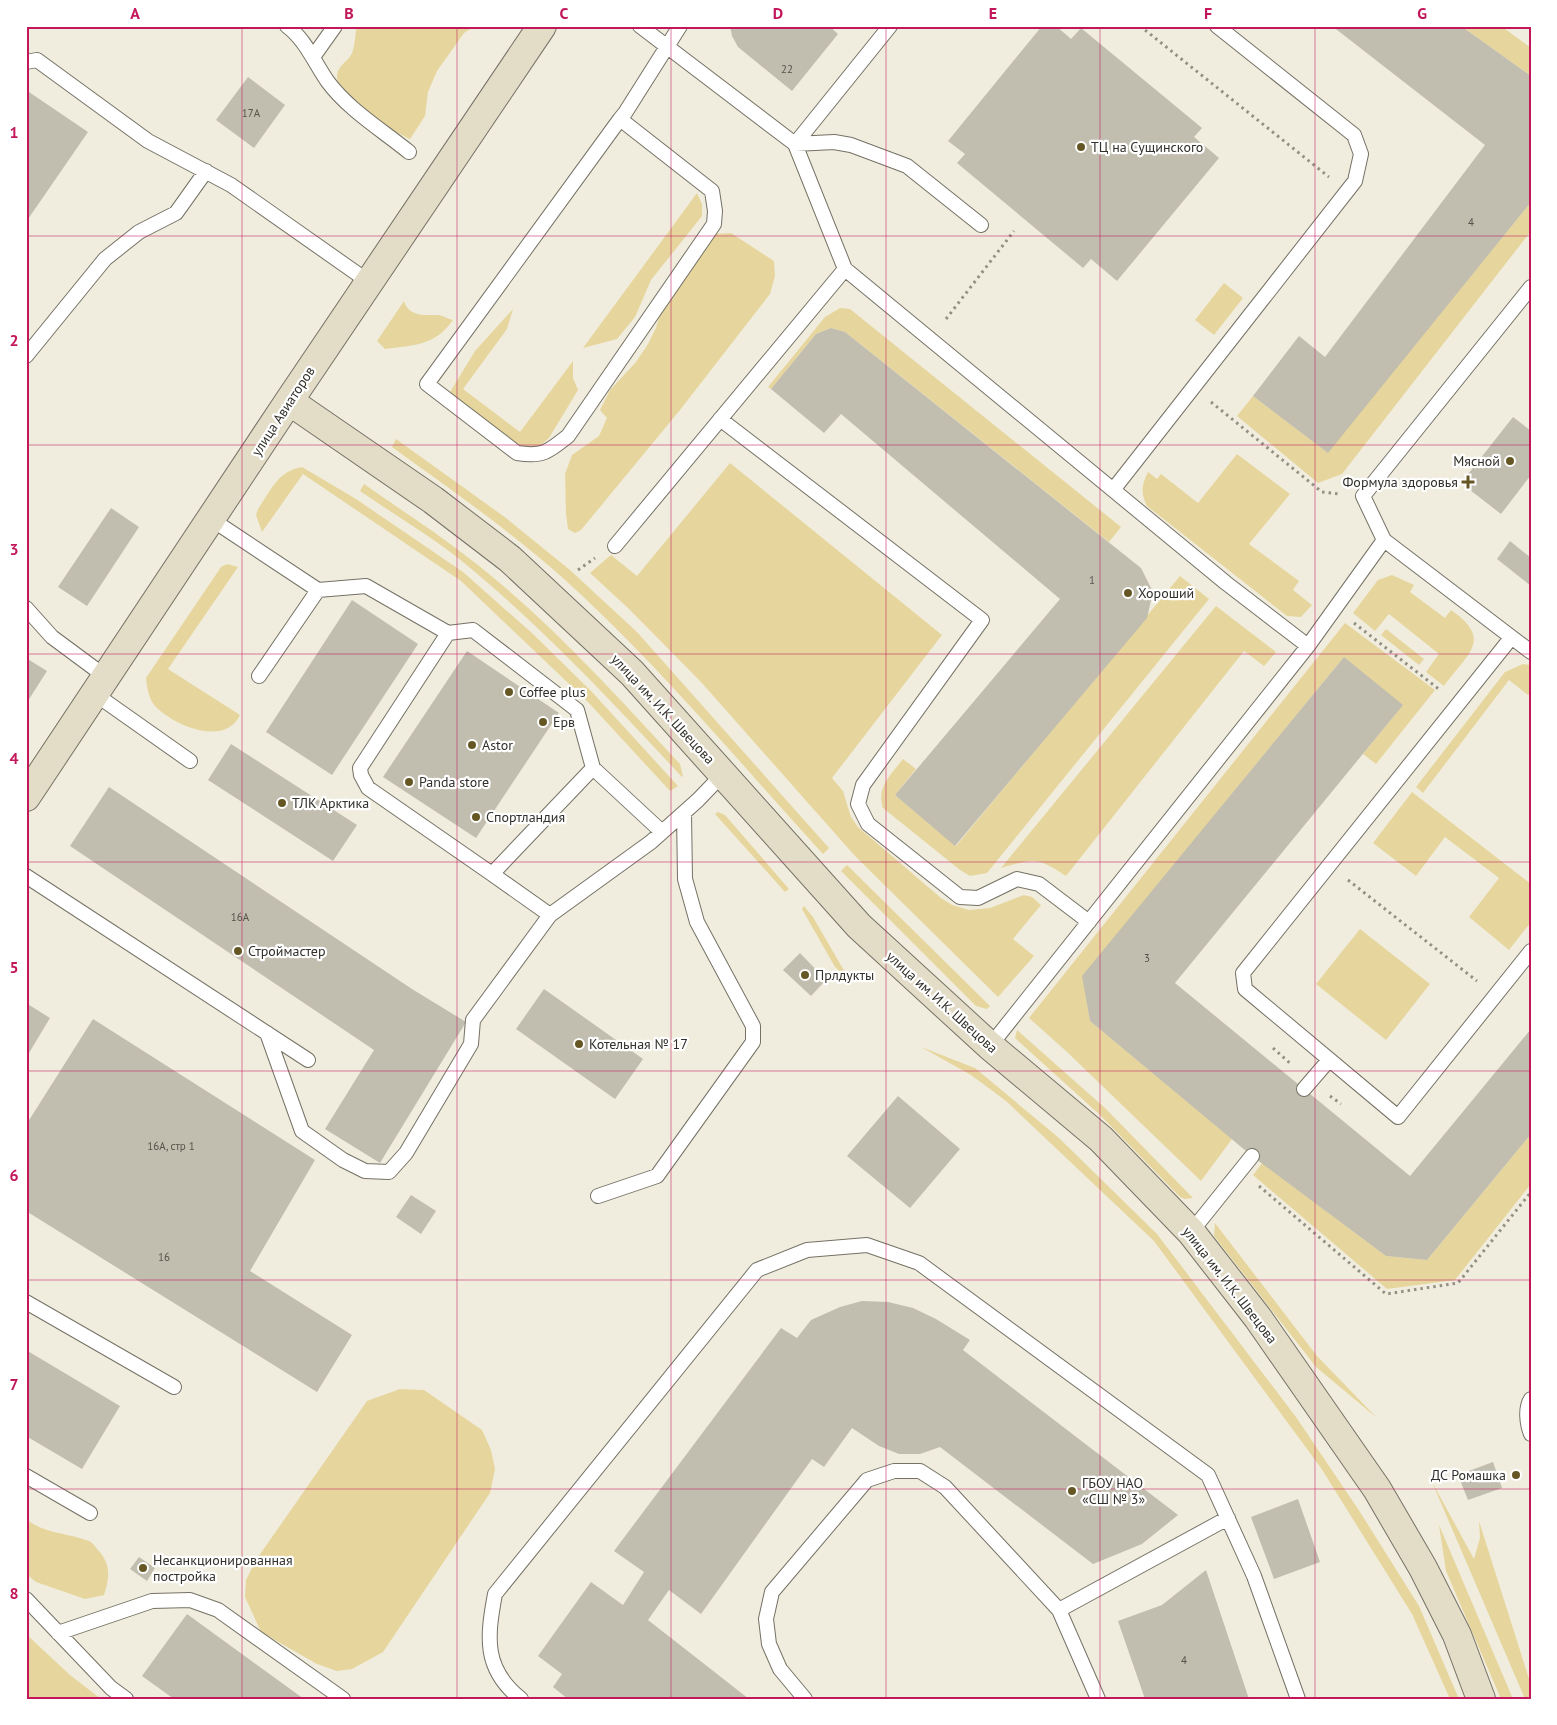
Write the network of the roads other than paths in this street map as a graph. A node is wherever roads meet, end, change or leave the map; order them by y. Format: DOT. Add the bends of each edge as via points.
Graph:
graph roads {
  1 [pos="287,26"];
  2 [pos="335,26"];
  3 [pos="542,26"];
  4 [pos="640,26"];
  5 [pos="680,26"];
  6 [pos="890,26"];
  7 [pos="1216,26"];
  8 [pos="666,45"];
  9 [pos="313,57"];
  10 [pos="26,62"];
  11 [pos="620,119"];
  12 [pos="796,144"];
  13 [pos="409,152"];
  14 [pos="206,171"];
  15 [pos="981,225"];
  16 [pos="845,269"];
  17 [pos="369,282"];
  18 [pos="1531,287"];
  19 [pos="26,356"];
  20 [pos="289,401"];
  21 [pos="720,419"];
  22 [pos="1113,490"];
  23 [pos="211,520"];
  24 [pos="1384,540"];
  25 [pos="615,546"];
  26 [pos="318,590"];
  27 [pos="26,608"];
  28 [pos="448,633"];
  29 [pos="1511,638"];
  30 [pos="1308,646"];
  31 [pos="1531,652"];
  32 [pos="259,676"];
  33 [pos="100,686"];
  34 [pos="190,761"];
  35 [pos="593,768"];
  36 [pos="723,774"];
  37 [pos="26,797"];
  38 [pos="684,813"];
  39 [pos="662,832"];
  40 [pos="492,874"];
  41 [pos="26,876"];
  42 [pos="550,915"];
  43 [pos="1089,922"];
  44 [pos="1531,951"];
  45 [pos="267,1033"];
  46 [pos="990,1046"];
  47 [pos="308,1060"];
  48 [pos="1329,1060"];
  49 [pos="1304,1089"];
  50 [pos="1252,1156"];
  51 [pos="598,1196"];
  52 [pos="1191,1232"];
  53 [pos="26,1302"];
  54 [pos="174,1387"];
  55 [pos="1531,1399"];
  56 [pos="1531,1434"];
  57 [pos="26,1476"];
  58 [pos="90,1513"];
  59 [pos="1228,1518"];
  60 [pos="26,1599"];
  61 [pos="1059,1610"];
  62 [pos="58,1633"];
  63 [pos="126,1699"];
  64 [pos="343,1699"];
  65 [pos="520,1699"];
  66 [pos="805,1699"];
  67 [pos="1098,1699"];
  68 [pos="1298,1699"];
  69 [pos="1482,1699"];
  1 -- 9 [label="lane"];
  2 -- 9 [label="lane"];
  3 -- 17 [label="street, улица Авиаторов"];
  4 -- 8 [label="lane"];
  5 -- 8 [label="lane"];
  6 -- 12 [label="lane"];
  7 -- 22 [label="lane" via="1354,135 1361,154 1355,182"];
  8 -- 11 [label="lane"];
  8 -- 12 [label="lane"];
  9 -- 13 [label="lane" via="346,103"];
  10 -- 14 [label="lane" via="37,60 148,140"];
  11 -- 11 [label="lane" via="712,191 714,224 568,436 546,454 517,453 426,384"];
  12 -- 15 [label="lane" via="834,142 851,145 906,166"];
  12 -- 16 [label="lane"];
  14 -- 17 [label="lane"];
  14 -- 19 [label="lane" via="176,213 139,232 105,259"];
  16 -- 21 [label="lane"];
  16 -- 22 [label="lane"];
  17 -- 20 [label="street, улица Авиаторов"];
  18 -- 24 [label="lane" via="1363,496"];
  20 -- 23 [label="street, улица Авиаторов"];
  20 -- 36 [label="street, улица им. И.К. Швецова" via="433,500 510,560 632,673"];
  21 -- 25 [label="lane"];
  21 -- 43 [label="lane" via="982,620 864,785 858,804 868,824 960,897 978,898 1017,879 1039,884"];
  22 -- 30 [label="lane"];
  23 -- 26 [label="lane"];
  23 -- 33 [label="street, улица Авиаторов"];
  24 -- 29 [label="lane"];
  24 -- 30 [label="lane"];
  26 -- 28 [label="lane" via="366,586"];
  26 -- 32 [label="lane"];
  27 -- 33 [label="lane"];
  28 -- 35 [label="lane" via="473,630 577,710"];
  28 -- 40 [label="lane" via="360,768 361,775 368,788"];
  29 -- 31 [label="lane"];
  29 -- 48 [label="lane" via="1243,973 1244,989"];
  30 -- 43 [label="lane"];
  33 -- 34 [label="lane"];
  33 -- 37 [label="street, улица Авиаторов"];
  35 -- 39 [label="lane"];
  35 -- 40 [label="lane"];
  36 -- 38 [label="lane"];
  36 -- 46 [label="street, улица им. И.К. Швецова" via="859,926"];
  38 -- 39 [label="lane"];
  38 -- 51 [label="lane" via="685,879 697,922 753,1026 753,1042 657,1176"];
  39 -- 42 [label="lane"];
  40 -- 42 [label="lane"];
  41 -- 45 [label="lane"];
  42 -- 45 [label="lane" via="473,1020 471,1044 406,1153 390,1172 365,1171 343,1160 302,1131"];
  43 -- 46 [label="lane"];
  44 -- 48 [label="lane" via="1398,1116"];
  45 -- 47 [label="lane"];
  46 -- 52 [label="street, улица им. И.К. Швецова" via="1101,1139"];
  48 -- 49 [label="lane"];
  50 -- 52 [label="lane"];
  52 -- 69 [label="street, улица им. И.К. Швецова" via="1269,1333 1377,1489 1457,1635"];
  53 -- 54 [label="lane"];
  55 -- 56 [label="lane" via="1528,1403"];
  57 -- 58 [label="lane"];
  59 -- 61 [label="lane"];
  59 -- 65 [label="lane" via="1208,1474 919,1263 867,1245 807,1250 758,1270 495,1594 488,1630 493,1665"];
  59 -- 68 [label="lane" via="1254,1576"];
  60 -- 62 [label="lane"];
  61 -- 66 [label="lane" via="945,1487 920,1471 894,1470 867,1480 772,1592 766,1619 769,1644 780,1669"];
  61 -- 67 [label="lane"];
  62 -- 63 [label="lane" via="110,1688"];
  62 -- 64 [label="lane" via="152,1600 190,1600 218,1610"];
}
